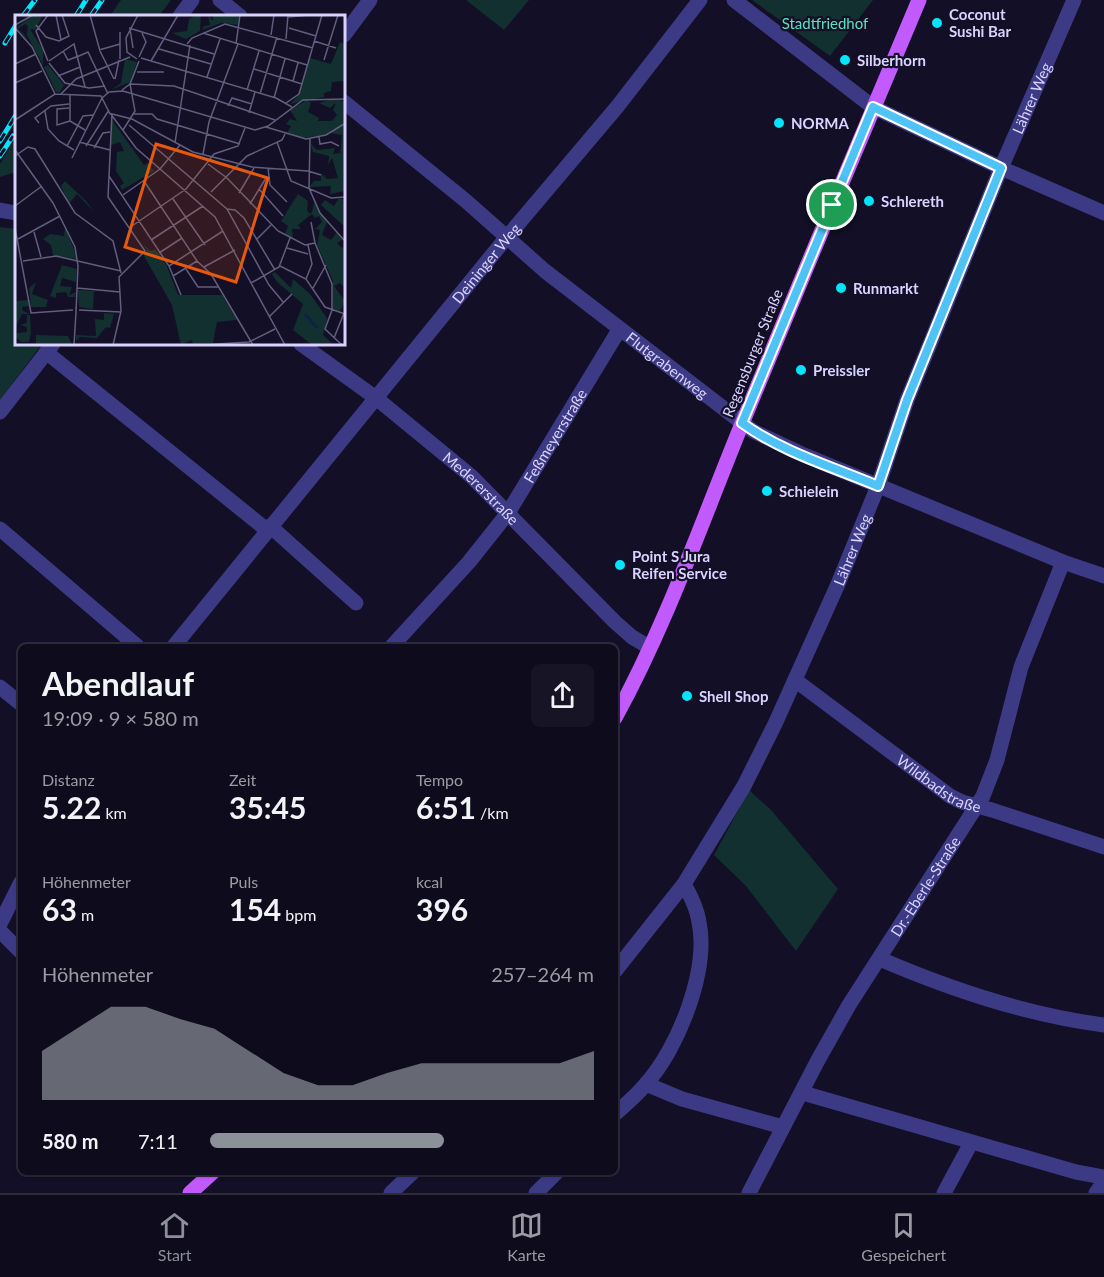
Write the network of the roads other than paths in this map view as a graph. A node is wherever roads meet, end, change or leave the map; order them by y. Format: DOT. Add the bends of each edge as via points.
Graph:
graph roads {
  1 [pos="192,0"];
  2 [pos="220,0"];
  3 [pos="370,0"];
  4 [pos="700,0"];
  5 [pos="734,0"];
  6 [pos="919,0"];
  7 [pos="1074,0"];
  8 [pos="181,15"];
  9 [pos="239,15"];
  10 [pos="345,33"];
  11 [pos="345,103"];
  12 [pos="873,107"];
  13 [pos="1001,168"];
  14 [pos="0,210"];
  15 [pos="15,213"];
  16 [pos="1104,213"];
  17 [pos="507,237"];
  18 [pos="620,330"];
  19 [pos="302,345"];
  20 [pos="50,347"];
  21 [pos="376,398"];
  22 [pos="0,412"];
  23 [pos="742,423"];
  24 [pos="878,486"];
  25 [pos="508,513"];
  26 [pos="269,528"];
  27 [pos="0,529"];
  28 [pos="1063,562"];
  29 [pos="1104,576"];
  30 [pos="357,603"];
  31 [pos="135,644"];
  32 [pos="176,644"];
  33 [pos="394,644"];
  34 [pos="650,647"];
  35 [pos="795,680"];
  36 [pos="0,687"];
  37 [pos="18,702"];
  38 [pos="618,712"];
  39 [pos="977,806"];
  40 [pos="1104,847"];
  41 [pos="684,884"];
  42 [pos="18,888"];
  43 [pos="0,924"];
  44 [pos="0,932"];
  45 [pos="18,949"];
  46 [pos="880,959"];
  47 [pos="618,967"];
  48 [pos="1104,1025"];
  49 [pos="646,1084"];
  50 [pos="803,1093"];
  51 [pos="618,1111"];
  52 [pos="783,1127"];
  53 [pos="971,1143"];
  54 [pos="210,1175"];
  55 [pos="410,1175"];
  56 [pos="554,1175"];
  57 [pos="1104,1177"];
  58 [pos="1104,1182"];
  59 [pos="190,1193"];
  60 [pos="391,1193"];
  61 [pos="536,1193"];
  62 [pos="749,1193"];
  63 [pos="944,1193"];
  64 [pos="1096,1193"];
  1 -- 8 [label="street"];
  2 -- 9 [label="street"];
  3 -- 10 [label="street"];
  4 -- 17 [label="street, Deininger Weg" via="617,107"];
  5 -- 12 [label="street"];
  6 -- 12 [label="main road, Regensburger Straße"];
  7 -- 13 [label="street, Lährer Weg"];
  11 -- 17 [label="street, Flutgrabenweg"];
  12 -- 13 [label="street"];
  12 -- 23 [label="main road, Regensburger Straße"];
  13 -- 16 [label="street"];
  13 -- 24 [label="street, Lährer Weg" via="907,400"];
  14 -- 15 [label="street"];
  17 -- 18 [label="street, Flutgrabenweg"];
  17 -- 21 [label="street, Deininger Weg"];
  18 -- 23 [label="street, Flutgrabenweg"];
  18 -- 25 [label="street, Feßmeyerstraße"];
  19 -- 21 [label="street, Medererstraße"];
  20 -- 22 [label="street"];
  20 -- 26 [label="street"];
  21 -- 25 [label="street, Medererstraße" via="471,476"];
  21 -- 26 [label="street, Deininger Weg"];
  23 -- 24 [label="street, Flutgrabenweg" via="778,444"];
  23 -- 34 [label="main road, Regensburger Straße"];
  24 -- 28 [label="street, Flutgrabenweg"];
  24 -- 35 [label="street, Lährer Weg"];
  25 -- 33 [label="street, Feßmeyerstraße"];
  25 -- 34 [label="street, Medererstraße" via="615,622"];
  26 -- 30 [label="street"];
  26 -- 32 [label="street, Deininger Weg"];
  27 -- 31 [label="street"];
  28 -- 29 [label="street, Flutgrabenweg"];
  28 -- 39 [label="street, Dr.-Eberle-Straße" via="1021,667 997,760"];
  34 -- 38 [label="main road, Regensburger Straße"];
  35 -- 39 [label="street, Wildbadstraße" via="950,796"];
  35 -- 41 [label="street, Lährer Weg" via="744,786"];
  36 -- 37 [label="street"];
  39 -- 40 [label="street, Wildbadstraße"];
  39 -- 46 [label="street, Dr.-Eberle-Straße"];
  41 -- 47 [label="street, Lährer Weg"];
  41 -- 49 [label="street" via="699,923 699,970 678,1032"];
  42 -- 43 [label="street"];
  44 -- 45 [label="street"];
  46 -- 48 [label="street" via="1021,1009"];
  46 -- 50 [label="street, Dr.-Eberle-Straße" via="849,1005"];
  49 -- 51 [label="street"];
  49 -- 52 [label="street" via="682,1099"];
  50 -- 52 [label="street, Dr.-Eberle-Straße"];
  50 -- 53 [label="street"];
  52 -- 62 [label="street, Dr.-Eberle-Straße"];
  53 -- 57 [label="street"];
  53 -- 63 [label="street"];
  54 -- 59 [label="main road"];
  55 -- 60 [label="street"];
  56 -- 61 [label="street"];
  58 -- 64 [label="street"];
}
